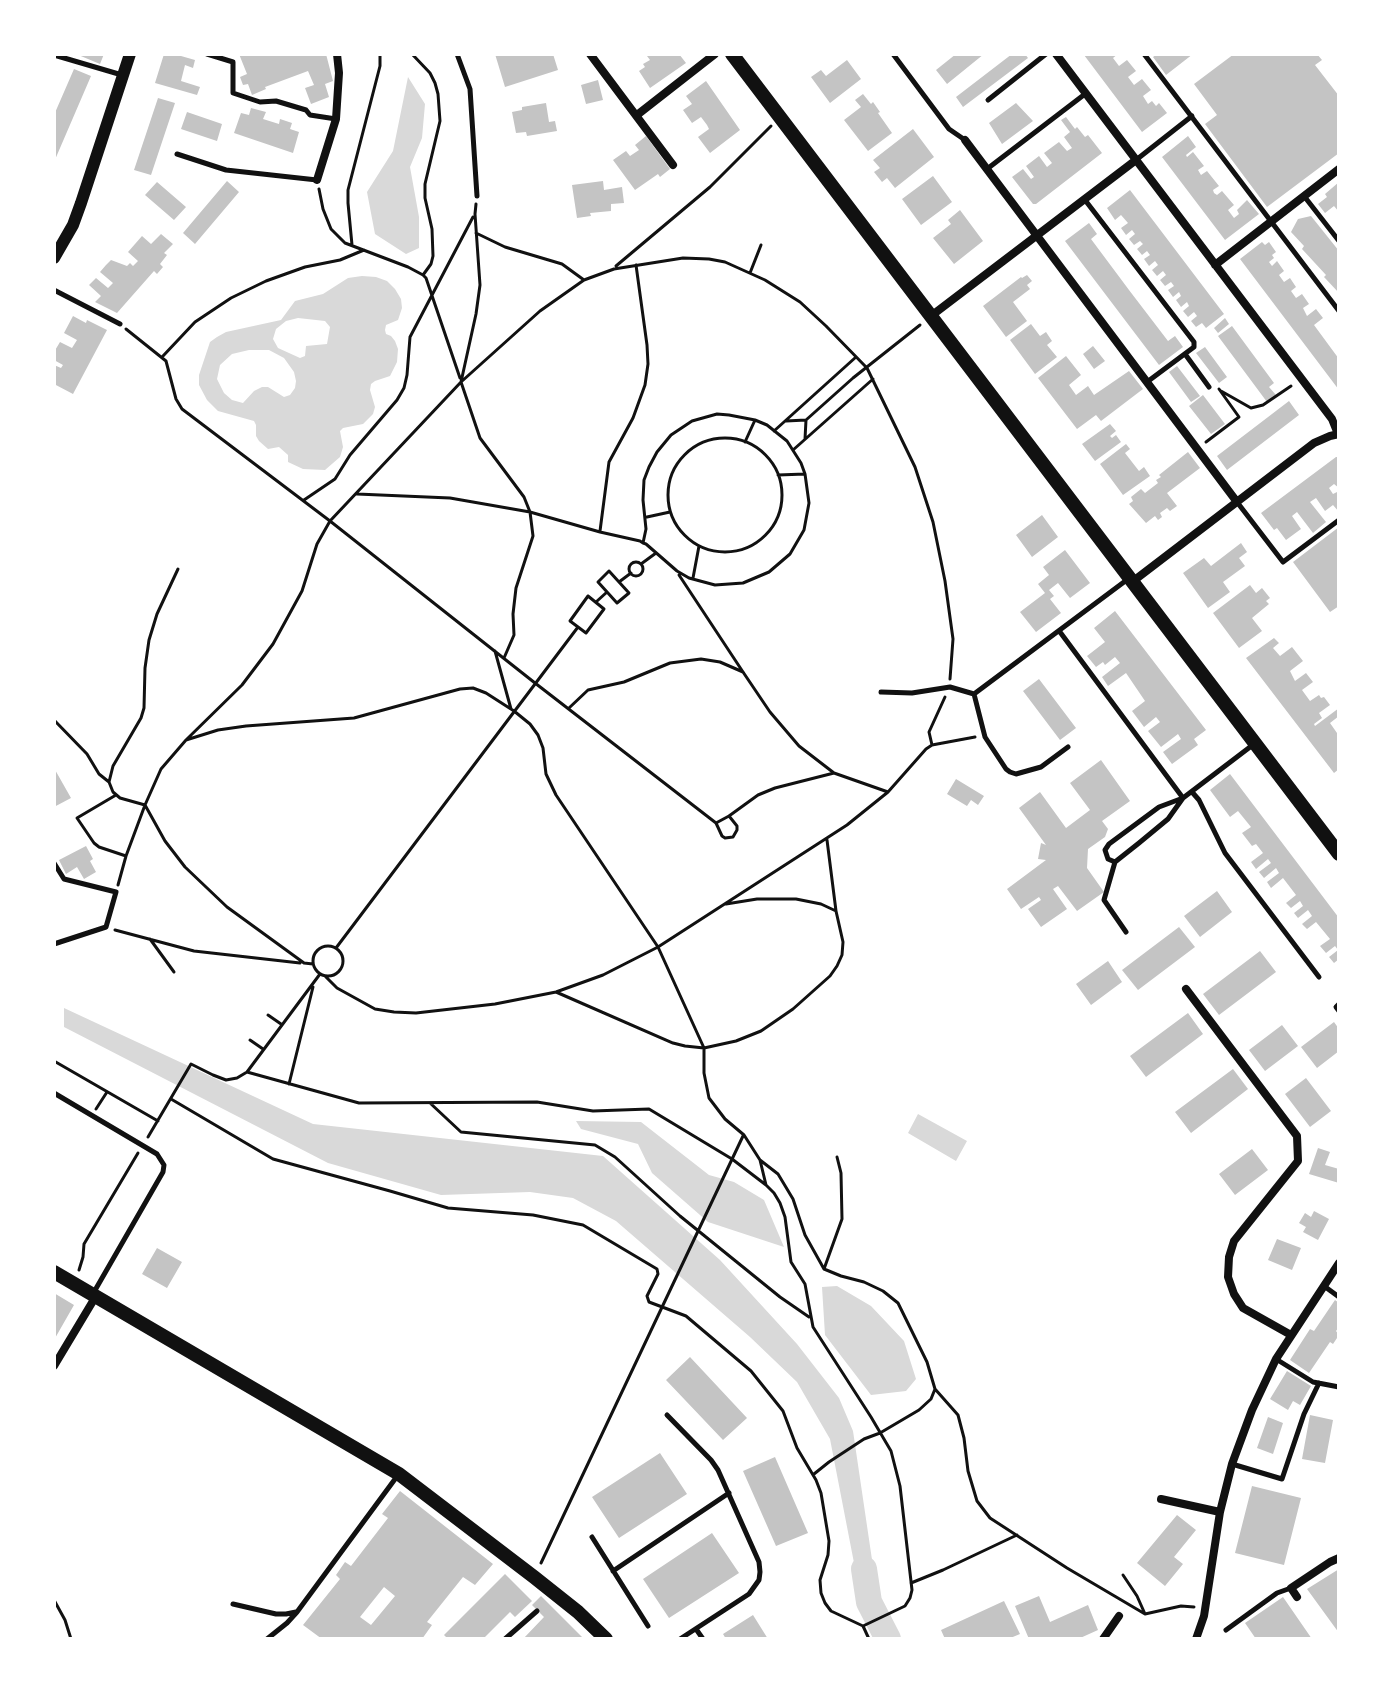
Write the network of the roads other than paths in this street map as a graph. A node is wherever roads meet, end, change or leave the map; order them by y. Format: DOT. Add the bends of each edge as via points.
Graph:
graph roads {
  1 [pos="130,54"];
  2 [pos="207,54"];
  3 [pos="337,54"];
  4 [pos="457,54"];
  5 [pos="590,54"];
  6 [pos="715,54"];
  7 [pos="732,54"];
  8 [pos="893,54"];
  9 [pos="1046,54"];
  10 [pos="1144,54"];
  11 [pos="54,55"];
  12 [pos="1061,56"];
  13 [pos="229,58"];
  14 [pos="123,76"];
  15 [pos="1086,93"];
  16 [pos="988,100"];
  17 [pos="637,115"];
  18 [pos="1192,116"];
  19 [pos="336,119"];
  20 [pos="965,140"];
  21 [pos="177,154"];
  22 [pos="1136,160"];
  23 [pos="673,165"];
  24 [pos="987,169"];
  25 [pos="1339,169"];
  26 [pos="317,180"];
  27 [pos="477,196"];
  28 [pos="1304,196"];
  29 [pos="1084,199"];
  30 [pos="1271,221"];
  31 [pos="1036,236"];
  32 [pos="1339,241"];
  33 [pos="54,258"];
  34 [pos="1215,265"];
  35 [pos="54,290"];
  36 [pos="1339,311"];
  37 [pos="931,316"];
  38 [pos="120,324"];
  39 [pos="1185,354"];
  40 [pos="1147,382"];
  41 [pos="1209,387"];
  42 [pos="1338,434"];
  43 [pos="1237,502"];
  44 [pos="1339,520"];
  45 [pos="1131,580"];
  46 [pos="1059,632"];
  47 [pos="881,692"];
  48 [pos="974,694"];
  49 [pos="1255,744"];
  50 [pos="1068,747"];
  51 [pos="1192,792"];
  52 [pos="1183,798"];
  53 [pos="1339,854"];
  54 [pos="1115,862"];
  55 [pos="54,863"];
  56 [pos="1126,932"];
  57 [pos="54,944"];
  58 [pos="1319,977"];
  59 [pos="1186,989"];
  60 [pos="54,1093"];
  61 [pos="1339,1263"];
  62 [pos="54,1272"];
  63 [pos="1324,1286"];
  64 [pos="94,1295"];
  65 [pos="1339,1297"];
  66 [pos="1291,1335"];
  67 [pos="1276,1359"];
  68 [pos="54,1366"];
  69 [pos="1319,1383"];
  70 [pos="1339,1387"];
  71 [pos="667,1415"];
  72 [pos="1232,1464"];
  73 [pos="399,1474"];
  74 [pos="729,1493"];
  75 [pos="1161,1499"];
  76 [pos="1220,1512"];
  77 [pos="592,1537"];
  78 [pos="1339,1558"];
  79 [pos="613,1571"];
  80 [pos="1291,1588"];
  81 [pos="1297,1597"];
  82 [pos="233,1604"];
  83 [pos="537,1611"];
  84 [pos="297,1612"];
  85 [pos="1119,1616"];
  86 [pos="648,1626"];
  87 [pos="696,1629"];
  88 [pos="1226,1630"];
  89 [pos="267,1639"];
  90 [pos="505,1639"];
  91 [pos="606,1639"];
  92 [pos="680,1639"];
  93 [pos="703,1639"];
  94 [pos="1103,1639"];
  95 [pos="1196,1639"];
  1 -- 14 [label="street"];
  2 -- 13 [label="lane"];
  3 -- 19 [label="street"];
  4 -- 27 [label="lane" via="470,89"];
  5 -- 17 [label="street"];
  6 -- 17 [label="street"];
  7 -- 37 [label="main road"];
  8 -- 20 [label="lane" via="949,129"];
  9 -- 16 [label="lane"];
  10 -- 18 [label="lane"];
  11 -- 14 [label="lane"];
  12 -- 15 [label="street"];
  13 -- 19 [label="lane" via="233,93"];
  14 -- 33 [label="street" via="73,225"];
  15 -- 22 [label="street"];
  15 -- 24 [label="lane"];
  17 -- 23 [label="street"];
  18 -- 22 [label="lane"];
  18 -- 30 [label="lane"];
  19 -- 26 [label="street"];
  20 -- 24 [label="street"];
  21 -- 26 [label="lane" via="226,170"];
  22 -- 29 [label="street"];
  22 -- 34 [label="street"];
  24 -- 31 [label="street"];
  25 -- 28 [label="street"];
  28 -- 30 [label="street"];
  28 -- 32 [label="lane"];
  29 -- 31 [label="street"];
  29 -- 39 [label="lane" via="1194,342"];
  30 -- 34 [label="street"];
  30 -- 36 [label="lane"];
  31 -- 37 [label="street"];
  31 -- 40 [label="street"];
  34 -- 42 [label="street"];
  35 -- 38 [label="lane"];
  37 -- 45 [label="main road"];
  39 -- 40 [label="lane"];
  39 -- 41 [label="lane"];
  40 -- 43 [label="street"];
  42 -- 43 [label="street" via="1314,443"];
  43 -- 44 [label="lane" via="1283,562"];
  43 -- 45 [label="street"];
  45 -- 46 [label="lane"];
  45 -- 49 [label="main road"];
  46 -- 48 [label="lane"];
  46 -- 52 [label="lane"];
  47 -- 48 [label="lane" via="950,687"];
  48 -- 50 [label="lane" via="984,734 1006,769 1016,774 1041,767"];
  49 -- 51 [label="lane"];
  49 -- 53 [label="main road"];
  51 -- 52 [label="lane"];
  51 -- 58 [label="lane" via="1225,853"];
  52 -- 54 [label="lane" via="1168,819"];
  52 -- 54 [label="lane" via="1159,807 1109,844 1105,854"];
  54 -- 56 [label="lane" via="1104,900"];
  55 -- 57 [label="lane" via="64,879 116,892 106,927"];
  59 -- 66 [label="street" via="1297,1136 1298,1161 1234,1241 1228,1277 1243,1308"];
  60 -- 64 [label="lane" via="143,1144 164,1165"];
  61 -- 63 [label="street"];
  62 -- 64 [label="main road"];
  63 -- 65 [label="lane"];
  63 -- 66 [label="street"];
  64 -- 68 [label="street"];
  64 -- 73 [label="main road"];
  66 -- 67 [label="street"];
  67 -- 69 [label="lane"];
  67 -- 72 [label="street"];
  69 -- 70 [label="lane"];
  69 -- 72 [label="lane" via="1282,1479"];
  71 -- 74 [label="lane" via="711,1460"];
  72 -- 76 [label="street"];
  73 -- 84 [label="lane"];
  73 -- 91 [label="main road"];
  74 -- 79 [label="lane"];
  74 -- 87 [label="lane" via="759,1562 759,1580 749,1594"];
  75 -- 76 [label="street"];
  76 -- 95 [label="street"];
  77 -- 79 [label="lane"];
  78 -- 80 [label="street"];
  79 -- 86 [label="lane"];
  80 -- 81 [label="street"];
  80 -- 88 [label="lane"];
  82 -- 84 [label="lane" via="276,1614"];
  83 -- 90 [label="lane"];
  84 -- 89 [label="lane"];
  85 -- 94 [label="street"];
  87 -- 92 [label="lane"];
  87 -- 93 [label="lane"];
}
